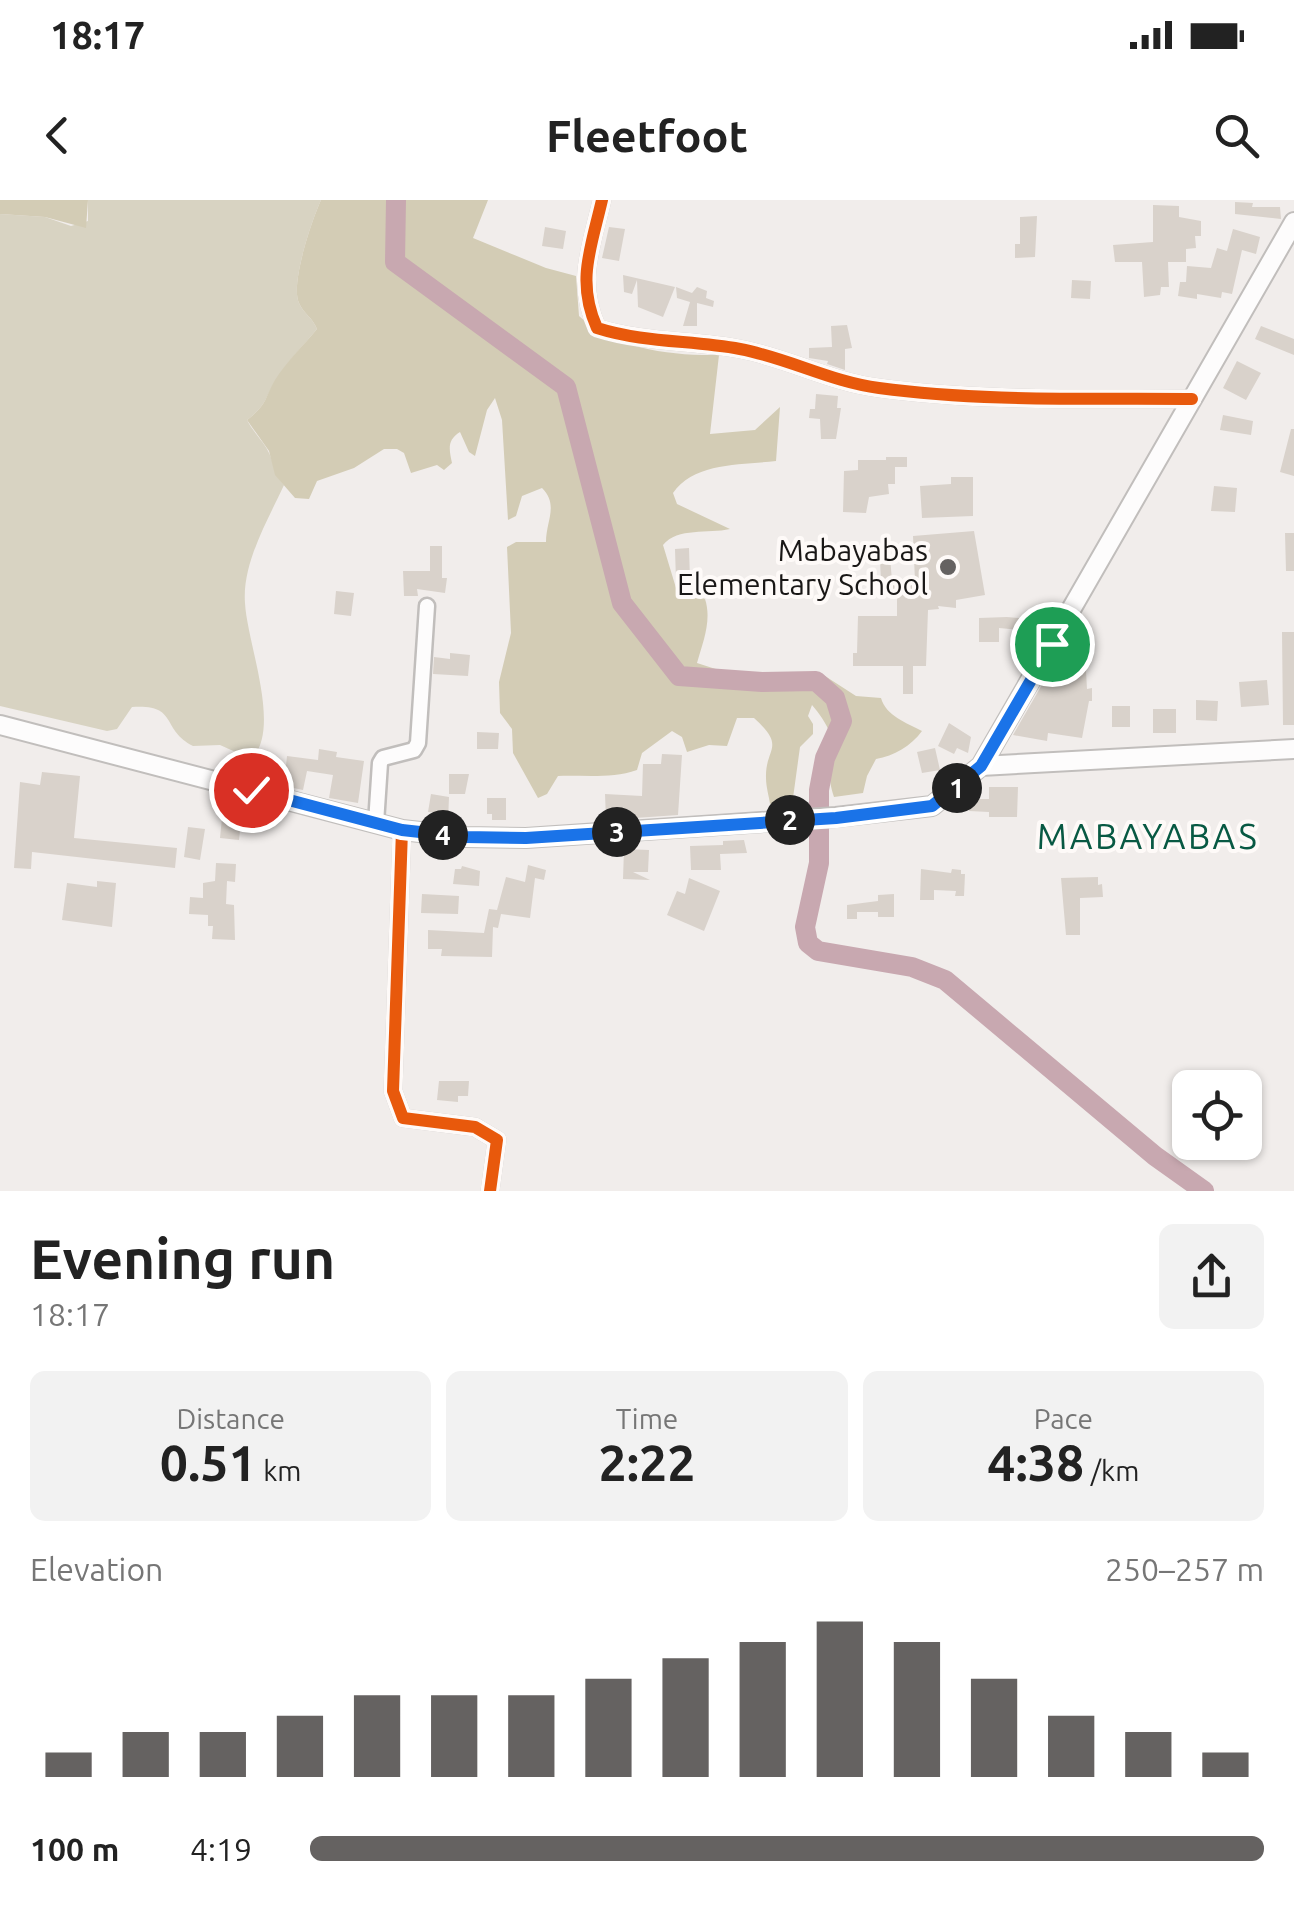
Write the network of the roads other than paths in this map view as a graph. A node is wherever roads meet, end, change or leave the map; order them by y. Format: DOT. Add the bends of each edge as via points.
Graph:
graph roads {
  1 [pos="602,200"];
  2 [pos="1294,222"];
  3 [pos="1192,399"];
  4 [pos="427,606"];
  5 [pos="0,724"];
  6 [pos="1294,748"];
  7 [pos="981,766"];
  8 [pos="376,823"];
  9 [pos="402,830"];
  10 [pos="490,1191"];
  1 -- 3 [label="street" via="586,275 586,304 597,328 629,338 741,349 876,388"];
  2 -- 3 [label="main road"];
  3 -- 7 [label="main road"];
  4 -- 8 [label="street" via="418,742 414,750 380,763"];
  5 -- 8 [label="main road"];
  6 -- 7 [label="main road"];
  7 -- 9 [label="main road" via="932,806 836,818 526,838"];
  8 -- 9 [label="main road"];
  9 -- 10 [label="street" via="393,1091 404,1118 475,1127 497,1140"];
}
